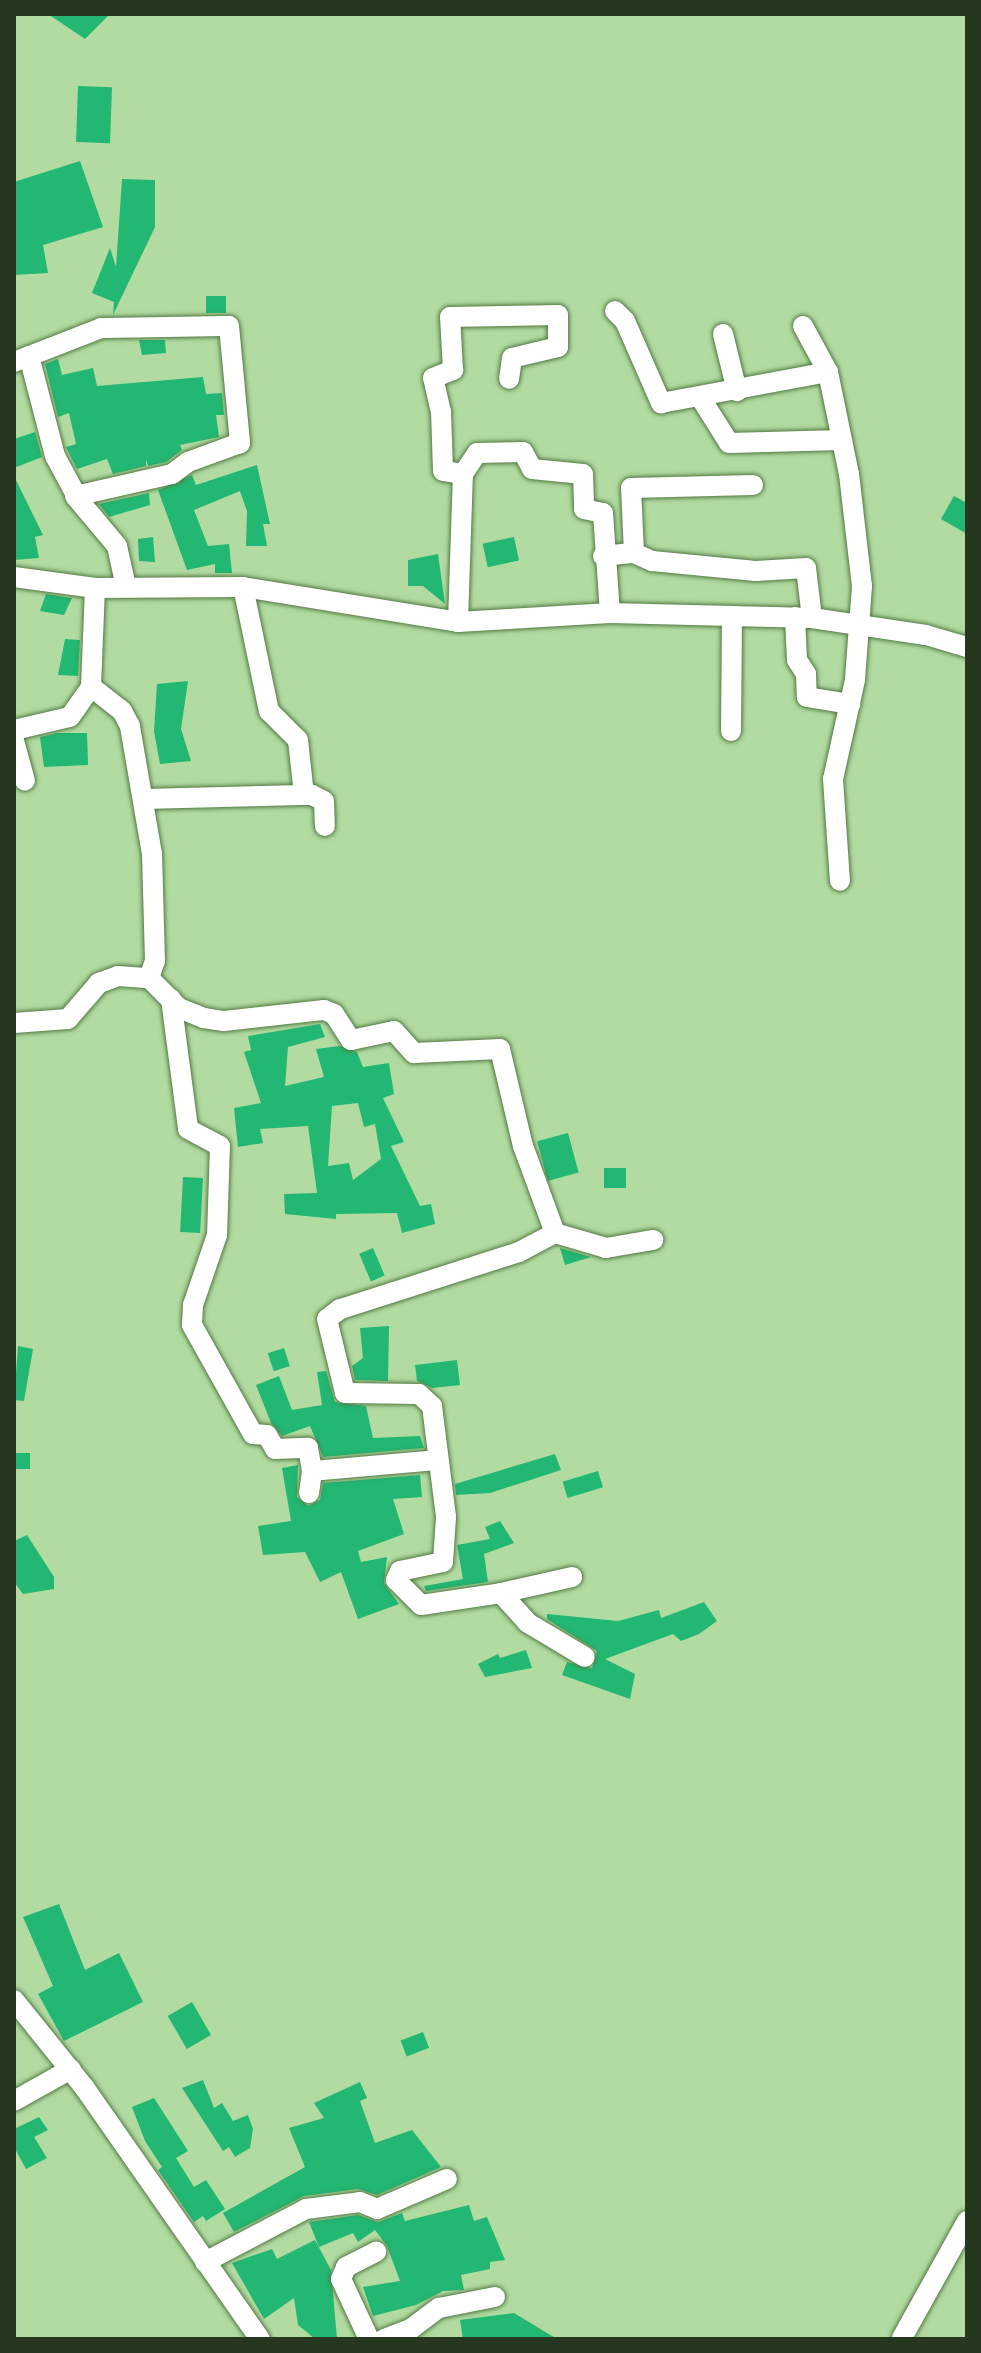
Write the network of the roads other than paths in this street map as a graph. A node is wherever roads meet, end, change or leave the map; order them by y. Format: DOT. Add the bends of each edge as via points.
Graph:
graph roads {
  1 [pos="615,311"];
  2 [pos="803,326"];
  3 [pos="723,334"];
  4 [pos="21,359"];
  5 [pos="828,372"];
  6 [pos="509,379"];
  7 [pos="737,391"];
  8 [pos="700,397"];
  9 [pos="842,440"];
  10 [pos="463,474"];
  11 [pos="753,485"];
  12 [pos="76,495"];
  13 [pos="634,553"];
  14 [pos="603,556"];
  15 [pos="14,577"];
  16 [pos="126,587"];
  17 [pos="243,587"];
  18 [pos="95,588"];
  19 [pos="610,613"];
  20 [pos="732,617"];
  21 [pos="803,617"];
  22 [pos="458,622"];
  23 [pos="859,623"];
  24 [pos="967,647"];
  25 [pos="91,687"];
  26 [pos="850,704"];
  27 [pos="14,730"];
  28 [pos="731,731"];
  29 [pos="14,741"];
  30 [pos="25,781"];
  31 [pos="304,795"];
  32 [pos="143,799"];
  33 [pos="325,826"];
  34 [pos="840,881"];
  35 [pos="149,978"];
  36 [pos="171,999"];
  37 [pos="14,1023"];
  38 [pos="555,1233"];
  39 [pos="653,1240"];
  40 [pos="438,1460"];
  41 [pos="312,1471"];
  42 [pos="309,1493"];
  43 [pos="572,1577"];
  44 [pos="501,1593"];
  45 [pos="585,1657"];
  46 [pos="14,2000"];
  47 [pos="71,2069"];
  48 [pos="14,2101"];
  49 [pos="447,2179"];
  50 [pos="967,2221"];
  51 [pos="376,2252"];
  52 [pos="205,2262"];
  53 [pos="495,2297"];
  54 [pos="902,2338"];
  55 [pos="260,2339"];
  56 [pos="369,2339"];
  57 [pos="384,2339"];
  1 -- 8 [label="street" via="625,321 661,403"];
  2 -- 5 [label="street"];
  3 -- 7 [label="street"];
  4 -- 12 [label="street" via="55,456"];
  4 -- 12 [label="street" via="101,328 229,326 240,443 188,462 172,474"];
  5 -- 7 [label="street"];
  5 -- 9 [label="street"];
  6 -- 10 [label="street" via="512,358 558,347 558,315 450,317 453,370 433,378 441,412 443,471"];
  7 -- 8 [label="street"];
  8 -- 9 [label="street" via="729,443"];
  9 -- 23 [label="street" via="862,586"];
  10 -- 14 [label="street" via="477,453 523,452 532,469 583,474 584,509 603,513"];
  10 -- 22 [label="street"];
  11 -- 13 [label="street" via="631,488"];
  12 -- 16 [label="street" via="75,501 117,546"];
  13 -- 14 [label="street"];
  13 -- 21 [label="street" via="652,561 742,570 806,568"];
  14 -- 19 [label="street"];
  15 -- 18 [label="street"];
  16 -- 17 [label="street"];
  16 -- 18 [label="street"];
  17 -- 22 [label="street"];
  17 -- 31 [label="street" via="269,711 298,740"];
  18 -- 25 [label="street"];
  19 -- 20 [label="street"];
  19 -- 22 [label="street"];
  20 -- 21 [label="street"];
  20 -- 28 [label="street"];
  21 -- 23 [label="street"];
  21 -- 26 [label="street" via="797,660 805,671 807,697"];
  23 -- 24 [label="street"];
  23 -- 26 [label="street"];
  25 -- 27 [label="street" via="70,717"];
  25 -- 32 [label="street" via="127,718"];
  26 -- 34 [label="street" via="831,800"];
  29 -- 30 [label="street"];
  31 -- 32 [label="street"];
  31 -- 33 [label="street" via="322,798"];
  32 -- 35 [label="street" via="155,957"];
  35 -- 36 [label="street"];
  35 -- 37 [label="street" via="118,976 99,983 68,1019"];
  36 -- 38 [label="street" via="192,1014 224,1021 324,1010 334,1014 351,1040 394,1031 414,1053 498,1046 523,1146"];
  36 -- 41 [label="street" via="188,1129 220,1146 217,1235 193,1305 192,1325 253,1434 267,1435 275,1449 308,1448"];
  38 -- 39 [label="street" via="606,1248"];
  38 -- 40 [label="street" via="519,1252 329,1314 342,1391 425,1397 432,1406"];
  40 -- 41 [label="street"];
  40 -- 44 [label="street" via="446,1517 443,1564 400,1571 396,1580 421,1605"];
  41 -- 42 [label="street"];
  43 -- 44 [label="street"];
  44 -- 45 [label="street" via="528,1623"];
  46 -- 47 [label="street"];
  47 -- 48 [label="street"];
  47 -- 52 [label="street"];
  49 -- 52 [label="street" via="377,2209 360,2202 306,2209"];
  50 -- 54 [label="street"];
  51 -- 56 [label="street" via="346,2267 341,2279"];
  52 -- 55 [label="street"];
  53 -- 57 [label="street" via="439,2308 412,2328"];
}
